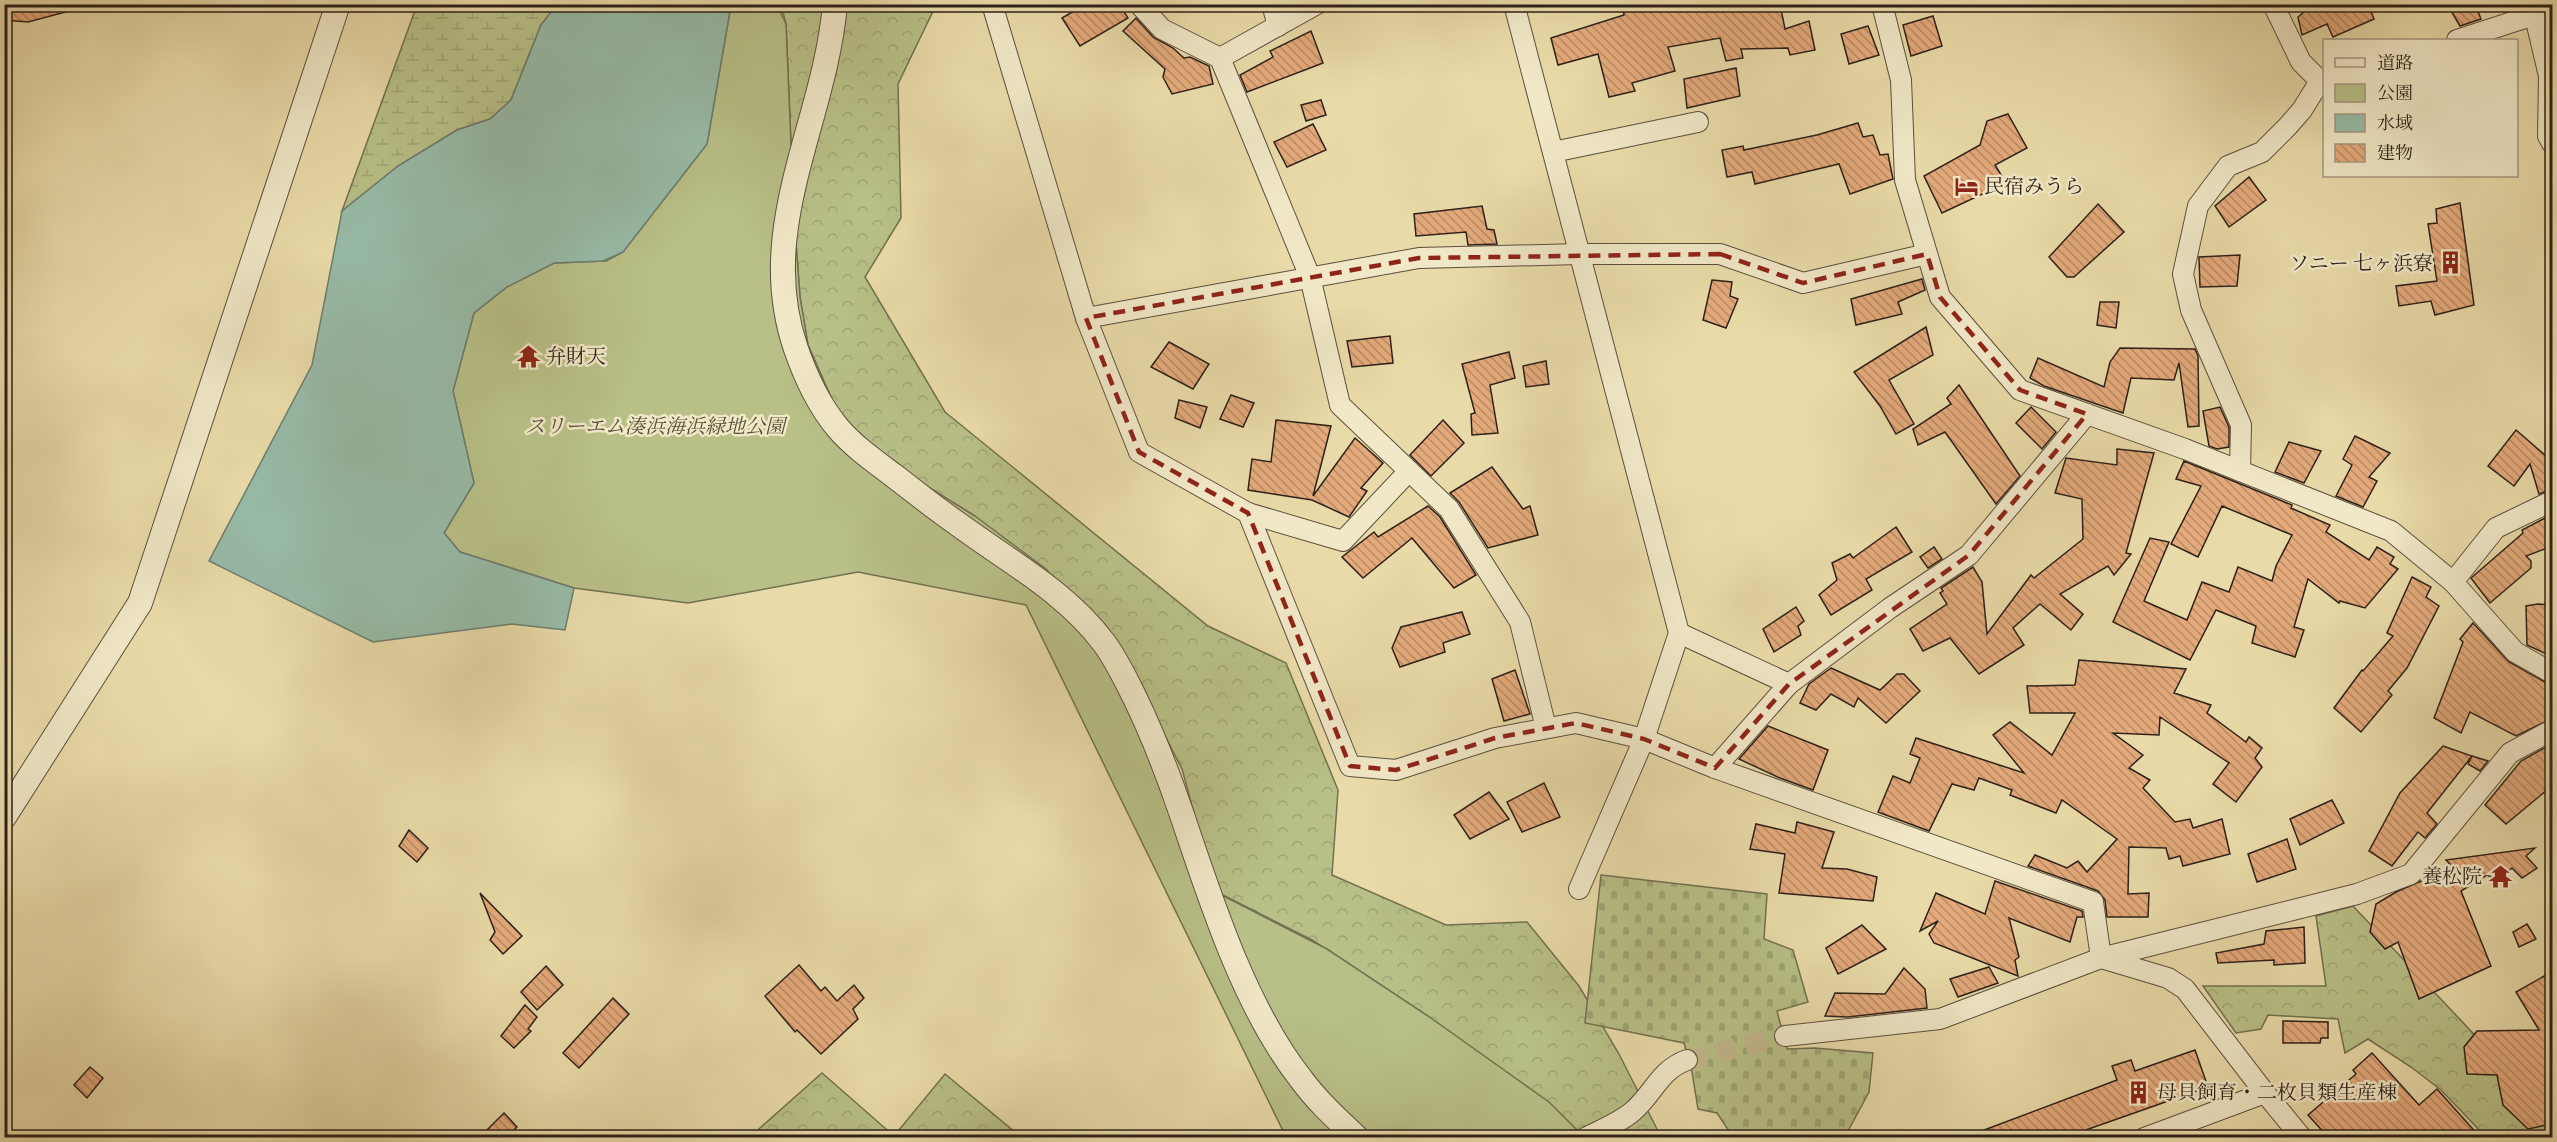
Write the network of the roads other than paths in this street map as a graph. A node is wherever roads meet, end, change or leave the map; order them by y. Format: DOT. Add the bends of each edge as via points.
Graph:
graph roads {
  1 [pos="338,4"];
  2 [pos="835,4"];
  3 [pos="992,4"];
  4 [pos="1139,4"];
  5 [pos="1272,4"];
  6 [pos="1317,4"];
  7 [pos="1514,4"];
  8 [pos="1882,4"];
  9 [pos="2273,4"];
  10 [pos="2540,12"];
  11 [pos="1278,26"];
  12 [pos="2553,33"];
  13 [pos="2460,39"];
  14 [pos="1220,58"];
  15 [pos="2322,81"];
  16 [pos="1698,122"];
  17 [pos="2553,143"];
  18 [pos="1553,152"];
  19 [pos="1580,254"];
  20 [pos="1927,254"];
  21 [pos="1310,277"];
  22 [pos="1086,318"];
  23 [pos="2087,414"];
  24 [pos="1409,471"];
  25 [pos="2240,471"];
  26 [pos="2553,501"];
  27 [pos="1248,513"];
  28 [pos="2452,582"];
  29 [pos="1679,633"];
  30 [pos="2553,673"];
  31 [pos="1789,684"];
  32 [pos="1546,728"];
  33 [pos="2553,730"];
  34 [pos="1644,739"];
  35 [pos="1715,768"];
  36 [pos="4,817"];
  37 [pos="1579,888"];
  38 [pos="2101,958"];
  39 [pos="1785,1036"];
  40 [pos="1687,1060"];
  41 [pos="2265,1093"];
  42 [pos="1357,1137"];
  43 [pos="1585,1137"];
  44 [pos="2144,1137"];
  45 [pos="2302,1137"];
  1 -- 36 [label="street" via="140,603"];
  2 -- 42 [label="street" via="825,75 800,160 782,257 787,314 814,390 837,426 873,459 956,524 1051,589 1105,644 1157,742 1202,873 1259,1015 1301,1080"];
  3 -- 22 [label="street"];
  4 -- 14 [label="street" via="1162,29"];
  5 -- 11 [label="street"];
  6 -- 11 [label="street"];
  7 -- 18 [label="street"];
  8 -- 20 [label="street" via="1901,80 1905,180"];
  9 -- 15 [label="street" via="2301,62"];
  10 -- 12 [label="street"];
  10 -- 13 [label="street"];
  10 -- 17 [label="street" via="2549,76 2548,136"];
  11 -- 14 [label="street"];
  14 -- 21 [label="street"];
  15 -- 25 [label="street" via="2288,126 2262,152 2228,166 2198,206 2183,274 2191,310 2241,424"];
  16 -- 18 [label="street"];
  18 -- 19 [label="street"];
  19 -- 20 [label="street" via="1720,254 1803,283"];
  19 -- 21 [label="street" via="1419,258"];
  19 -- 29 [label="street"];
  20 -- 23 [label="street" via="1940,297 2020,390"];
  21 -- 22 [label="street"];
  21 -- 24 [label="street" via="1340,405"];
  22 -- 27 [label="street" via="1139,452"];
  23 -- 25 [label="street"];
  23 -- 31 [label="street" via="1970,555"];
  24 -- 27 [label="street" via="1344,541"];
  24 -- 32 [label="street" via="1449,509 1520,621"];
  25 -- 28 [label="street" via="2391,531"];
  26 -- 28 [label="street" via="2496,528"];
  27 -- 32 [label="street" via="1350,766 1396,770 1494,738"];
  28 -- 30 [label="street" via="2515,652"];
  29 -- 31 [label="street"];
  29 -- 34 [label="street"];
  31 -- 35 [label="street"];
  32 -- 34 [label="street" via="1576,723"];
  33 -- 38 [label="street" via="2510,753 2411,874 2357,894"];
  34 -- 35 [label="street"];
  34 -- 37 [label="street"];
  35 -- 38 [label="street" via="2093,902"];
  38 -- 39 [label="street" via="1940,1019"];
  38 -- 41 [label="street" via="2168,978 2185,989"];
  40 -- 43 [label="street" via="1661,1076 1633,1111"];
  41 -- 44 [label="street"];
  41 -- 45 [label="street"];
}
